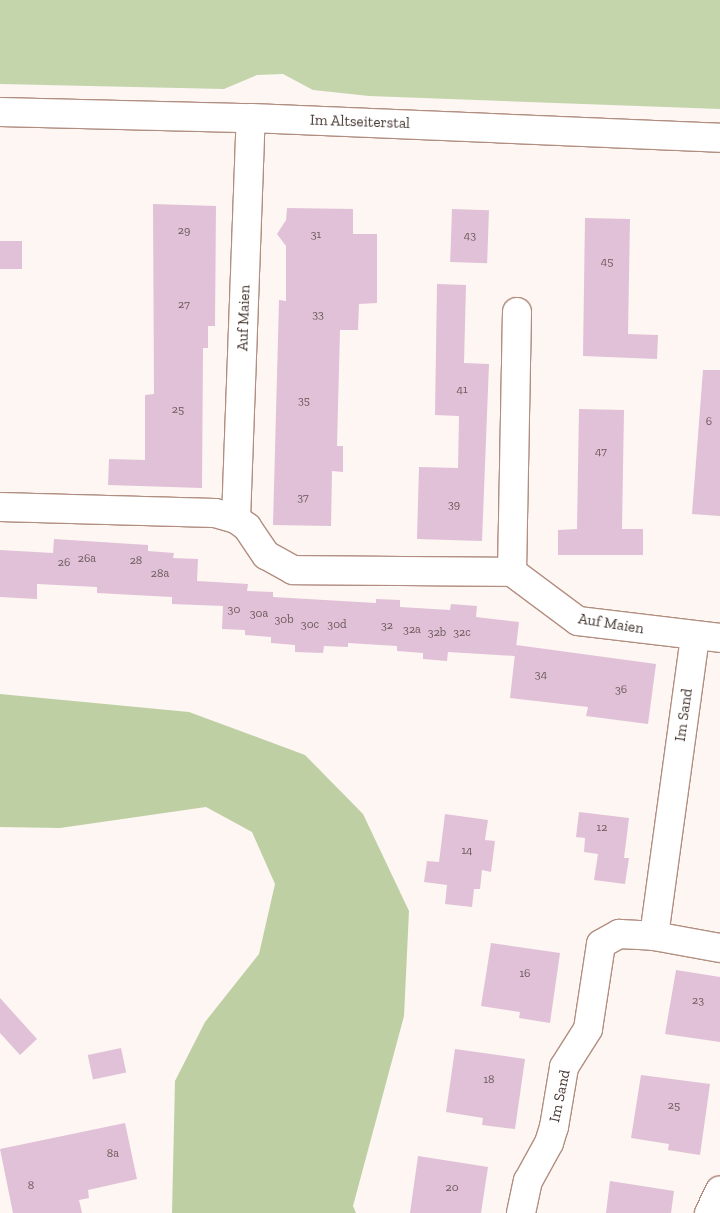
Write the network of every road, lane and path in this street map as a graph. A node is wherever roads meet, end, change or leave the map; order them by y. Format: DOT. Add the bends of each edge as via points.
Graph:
graph roads {
  1 [pos="0,112"];
  2 [pos="251,118"];
  3 [pos="720,138"];
  4 [pos="517,312"];
  5 [pos="0,506"];
  6 [pos="236,519"];
  7 [pos="512,572"];
  8 [pos="708,637"];
  9 [pos="654,936"];
  10 [pos="720,948"];
  11 [pos="720,1190"];
  12 [pos="521,1213"];
  13 [pos="709,1213"];
  1 -- 2 [label="street, Im Altseiterstal"];
  2 -- 3 [label="street, Im Altseiterstal"];
  2 -- 6 [label="street, Auf Maien"];
  4 -- 7 [label="street"];
  5 -- 6 [label="street" via="215,513"];
  6 -- 7 [label="street" via="247,527 266,555 293,570"];
  7 -- 8 [label="street, Auf Maien" via="578,621"];
  8 -- 9 [label="street, Im Sand"];
  9 -- 10 [label="street, Im Sand"];
  9 -- 12 [label="street, Im Sand" via="619,934 601,944 588,1028 564,1067 549,1143 528,1181"];
  11 -- 13 [label="street"];
}
